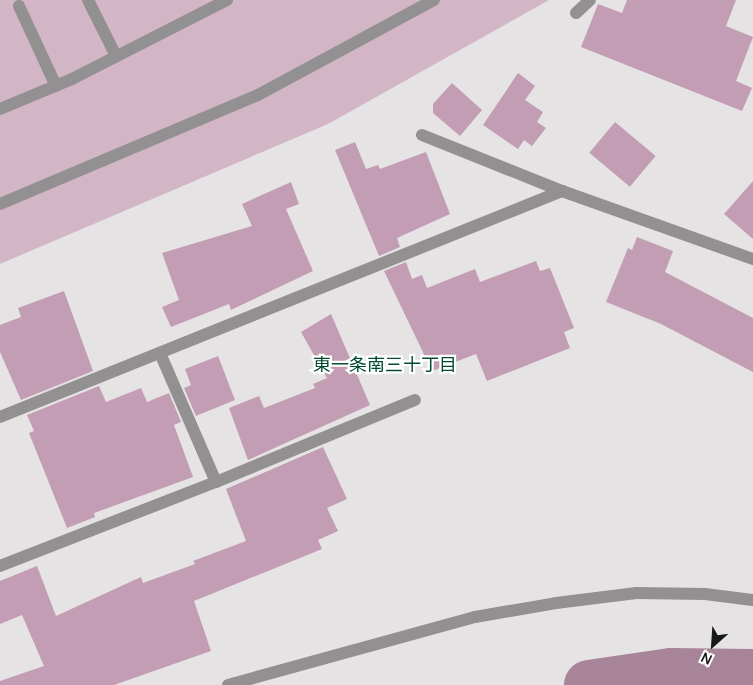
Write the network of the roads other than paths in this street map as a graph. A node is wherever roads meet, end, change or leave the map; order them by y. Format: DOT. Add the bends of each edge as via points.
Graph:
graph roads {
  1 [pos="88,0"];
  2 [pos="227,0"];
  3 [pos="434,0"];
  4 [pos="590,0"];
  5 [pos="19,6"];
  6 [pos="576,13"];
  7 [pos="116,56"];
  8 [pos="56,86"];
  9 [pos="0,109"];
  10 [pos="422,135"];
  11 [pos="562,191"];
  12 [pos="0,204"];
  13 [pos="753,259"];
  14 [pos="160,353"];
  15 [pos="414,400"];
  16 [pos="0,417"];
  17 [pos="216,482"];
  18 [pos="0,566"];
  19 [pos="753,600"];
  20 [pos="228,685"];
  1 -- 7 [label="street"];
  2 -- 7 [label="street"];
  3 -- 12 [label="street" via="258,95"];
  4 -- 6 [label="street"];
  5 -- 8 [label="street"];
  7 -- 8 [label="street"];
  8 -- 9 [label="street"];
  10 -- 11 [label="street"];
  11 -- 13 [label="street"];
  11 -- 14 [label="street"];
  14 -- 16 [label="street"];
  14 -- 17 [label="street"];
  15 -- 17 [label="street"];
  17 -- 18 [label="street"];
  19 -- 20 [label="street" via="705,594 636,593 556,603 475,618"];
}
